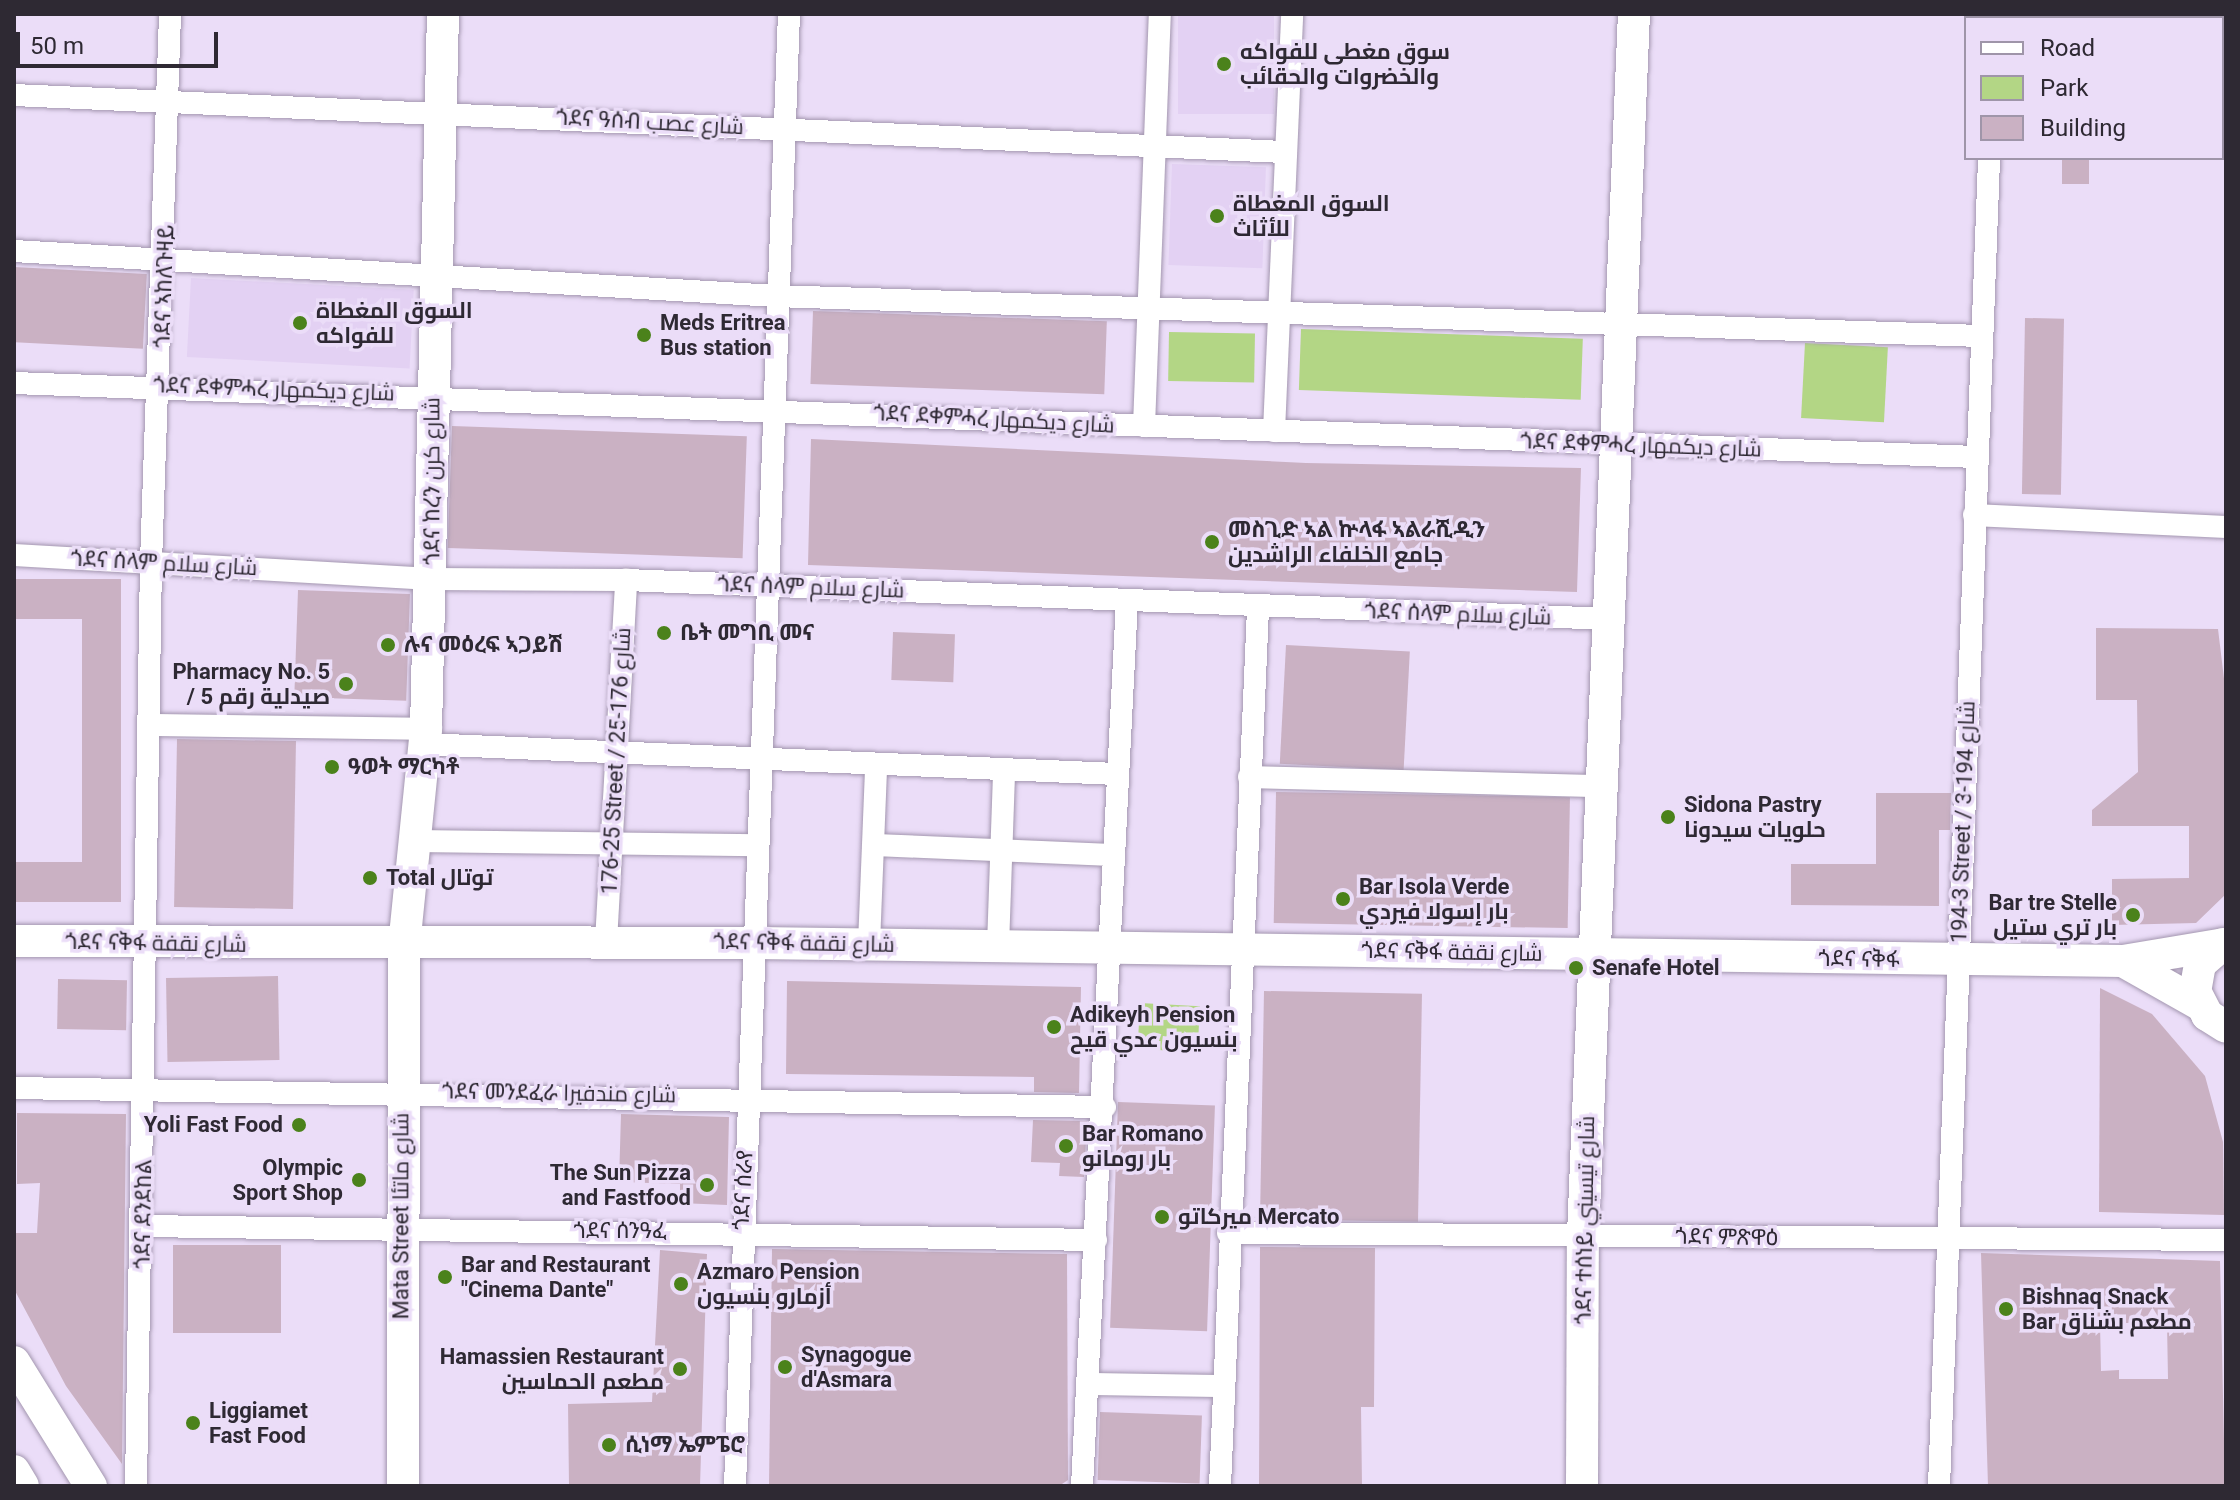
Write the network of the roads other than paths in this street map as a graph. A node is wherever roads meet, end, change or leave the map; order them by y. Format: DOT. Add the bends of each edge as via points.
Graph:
graph roads {
  1 [pos="170,14"];
  2 [pos="443,14"];
  3 [pos="789,14"];
  4 [pos="1160,14"];
  5 [pos="1292,14"];
  6 [pos="1634,14"];
  7 [pos="14,95"];
  8 [pos="167,102"];
  9 [pos="440,113"];
  10 [pos="784,129"];
  11 [pos="1156,147"];
  12 [pos="1285,152"];
  13 [pos="1989,160"];
  14 [pos="14,251"];
  15 [pos="166,264"];
  16 [pos="436,280"];
  17 [pos="775,296"];
  18 [pos="1146,310"];
  19 [pos="1280,313"];
  20 [pos="1622,328"];
  21 [pos="1982,336"];
  22 [pos="14,383"];
  23 [pos="159,385"];
  24 [pos="433,395"];
  25 [pos="771,409"];
  26 [pos="1144,426"];
  27 [pos="1274,431"];
  28 [pos="1615,444"];
  29 [pos="1973,457"];
  30 [pos="1974,515"];
  31 [pos="2226,527"];
  32 [pos="14,555"];
  33 [pos="151,562"];
  34 [pos="431,579"];
  35 [pos="626,580"];
  36 [pos="766,585"];
  37 [pos="1127,601"];
  38 [pos="1258,607"];
  39 [pos="1608,619"];
  40 [pos="149,725"];
  41 [pos="425,736"];
  42 [pos="614,748"];
  43 [pos="759,762"];
  44 [pos="876,767"];
  45 [pos="1004,771"];
  46 [pos="1117,774"];
  47 [pos="1249,777"];
  48 [pos="1601,786"];
  49 [pos="414,841"];
  50 [pos="610,841"];
  51 [pos="758,845"];
  52 [pos="875,845"];
  53 [pos="1003,850"];
  54 [pos="1112,855"];
  55 [pos="14,941"];
  56 [pos="147,942"];
  57 [pos="606,942"];
  58 [pos="756,943"];
  59 [pos="869,944"];
  60 [pos="2222,944"];
  61 [pos="404,946"];
  62 [pos="998,946"];
  63 [pos="1106,947"];
  64 [pos="1241,949"];
  65 [pos="1594,954"];
  66 [pos="1958,960"];
  67 [pos="2123,961"];
  68 [pos="2210,1015"];
  69 [pos="2226,1044"];
  70 [pos="14,1088"];
  71 [pos="143,1090"];
  72 [pos="400,1090"];
  73 [pos="748,1098"];
  74 [pos="1105,1107"];
  75 [pos="143,1226"];
  76 [pos="400,1230"];
  77 [pos="741,1232"];
  78 [pos="1228,1233"];
  79 [pos="1583,1235"];
  80 [pos="1096,1240"];
  81 [pos="1952,1240"];
  82 [pos="2226,1240"];
  83 [pos="14,1362"];
  84 [pos="1088,1384"];
  85 [pos="1222,1386"];
  86 [pos="14,1471"];
  87 [pos="23,1486"];
  88 [pos="91,1486"];
  89 [pos="136,1486"];
  90 [pos="403,1486"];
  91 [pos="735,1486"];
  92 [pos="1082,1486"];
  93 [pos="1220,1486"];
  94 [pos="1582,1486"];
  95 [pos="1939,1486"];
  1 -- 8 [label="street, ጎደና ኣከለጉዛይ"];
  2 -- 9 [label="street, ጎደና ከረን شارع كرن"];
  3 -- 10 [label="street, ጎደና ሰራየ"];
  4 -- 11 [label="street"];
  5 -- 12 [label="street"];
  6 -- 20 [label="street, ጎደና ተሰነይ شارع تيسيني"];
  7 -- 8 [label="street, ጎደና ዓሰብ شارع عصب"];
  8 -- 9 [label="street, ጎደና ዓሰብ شارع عصب"];
  8 -- 15 [label="street, ጎደና ኣከለጉዛይ"];
  9 -- 10 [label="street, ጎደና ዓሰብ شارع عصب"];
  9 -- 16 [label="street, ጎደና ከረን شارع كرن"];
  10 -- 11 [label="street, ጎደና ዓሰብ شارع عصب"];
  10 -- 17 [label="street, ጎደና ሰራየ"];
  11 -- 12 [label="street, ጎደና ዓሰብ شارع عصب"];
  11 -- 18 [label="street"];
  12 -- 19 [label="street"];
  13 -- 21 [label="street, 194-3 Street / شارع 194-3"];
  14 -- 15 [label="street"];
  15 -- 16 [label="street"];
  15 -- 23 [label="street, ጎደና ኣከለጉዛይ"];
  16 -- 17 [label="street"];
  16 -- 24 [label="street, ጎደና ከረን شارع كرن"];
  17 -- 18 [label="street"];
  17 -- 25 [label="street, ጎደና ሰራየ"];
  18 -- 19 [label="street"];
  18 -- 26 [label="street"];
  19 -- 20 [label="street"];
  19 -- 27 [label="street"];
  20 -- 21 [label="street"];
  20 -- 28 [label="street, ጎደና ተሰነይ شارع تيسيني"];
  21 -- 29 [label="street, 194-3 Street / شارع 194-3"];
  22 -- 23 [label="street, ጎደና ደቀምሓረ شارع ديكمهار"];
  23 -- 24 [label="street, ጎደና ደቀምሓረ شارع ديكمهار"];
  23 -- 33 [label="street, ጎደና ኣከለጉዛይ"];
  24 -- 25 [label="street, ጎደና ደቀምሓረ شارع ديكمهار"];
  24 -- 34 [label="street, ጎደና ከረን شارع كرن"];
  25 -- 26 [label="street, ጎደና ደቀምሓረ شارع ديكمهار"];
  25 -- 36 [label="street, ጎደና ሰራየ"];
  26 -- 27 [label="street, ጎደና ደቀምሓረ شارع ديكمهار"];
  27 -- 28 [label="street, ጎደና ደቀምሓረ شارع ديكمهار"];
  28 -- 29 [label="street, ጎደና ደቀምሓረ شارع ديكمهار"];
  28 -- 39 [label="street, ጎደና ተሰነይ شارع تيسيني"];
  29 -- 30 [label="street, 194-3 Street / شارع 194-3"];
  30 -- 31 [label="street"];
  30 -- 66 [label="street, 194-3 Street / شارع 194-3"];
  32 -- 33 [label="street, ጎደና ሰላም شارع سلام"];
  33 -- 34 [label="street, ጎደና ሰላም شارع سلام"];
  33 -- 40 [label="street, ጎደና ኣከለጉዛይ"];
  34 -- 35 [label="street, ጎደና ሰላም شارع سلام"];
  34 -- 41 [label="street, ጎደና ከረን شارع كرن"];
  35 -- 36 [label="street, ጎደና ሰላም شارع سلام"];
  35 -- 42 [label="street, 176-25 Street / شارع 176-25"];
  36 -- 37 [label="street, ጎደና ሰላም شارع سلام"];
  36 -- 43 [label="street, ጎደና ሰራየ"];
  37 -- 38 [label="street, ጎደና ሰላም شارع سلام"];
  37 -- 46 [label="street"];
  38 -- 39 [label="street, ጎደና ሰላም شارع سلام"];
  38 -- 47 [label="street"];
  39 -- 48 [label="street, ጎደና ተሰነይ شارع تيسيني"];
  40 -- 41 [label="street"];
  40 -- 56 [label="street, ጎደና ኣከለጉዛይ"];
  41 -- 42 [label="street"];
  41 -- 49 [label="street, ጎደና ከረን شارع كرن"];
  42 -- 43 [label="street"];
  42 -- 50 [label="street, 176-25 Street / شارع 176-25"];
  43 -- 44 [label="street"];
  43 -- 51 [label="street, ጎደና ሰራየ"];
  44 -- 45 [label="street"];
  44 -- 52 [label="street"];
  45 -- 46 [label="street"];
  45 -- 53 [label="street"];
  46 -- 54 [label="street"];
  47 -- 48 [label="street"];
  47 -- 64 [label="street"];
  48 -- 65 [label="street, ጎደና ተሰነይ شارع تيسيني"];
  49 -- 50 [label="street"];
  49 -- 61 [label="street, ጎደና ከረን شارع كرن"];
  50 -- 51 [label="street"];
  50 -- 57 [label="street, 176-25 Street / شارع 176-25"];
  51 -- 58 [label="street, ጎደና ሰራየ"];
  52 -- 53 [label="street"];
  52 -- 59 [label="street"];
  53 -- 54 [label="street"];
  53 -- 62 [label="street"];
  54 -- 63 [label="street"];
  55 -- 56 [label="street, ጎደና ናቅፋ شارع نقفة"];
  56 -- 61 [label="street, ጎደና ናቅፋ شارع نقفة"];
  56 -- 71 [label="street, ጎደና ደንደከል"];
  57 -- 58 [label="street, ጎደና ናቅፋ شارع نقفة"];
  57 -- 61 [label="street, ጎደና ናቅፋ شارع نقفة"];
  58 -- 59 [label="street, ጎደና ናቅፋ شارع نقفة"];
  58 -- 73 [label="street, ጎደና ሰራየ"];
  59 -- 62 [label="street, ጎደና ናቅፋ شارع نقفة"];
  60 -- 67 [label="street, ጎደና ናቅፋ"];
  60 -- 68 [label="street" via="2195,977"];
  61 -- 72 [label="street, Mata Street شارع ماتئا"];
  62 -- 63 [label="street, ጎደና ናቅፋ شارع نقفة"];
  63 -- 64 [label="street, ጎደና ናቅፋ شارع نقفة"];
  63 -- 74 [label="street"];
  64 -- 65 [label="street, ጎደና ናቅፋ شارع نقفة"];
  64 -- 78 [label="street"];
  65 -- 66 [label="street, ጎደና ናቅፋ"];
  65 -- 79 [label="street, ጎደና ተሰነይ شارع تيسيني"];
  66 -- 67 [label="street, ጎደና ናቅፋ"];
  66 -- 81 [label="street, 194-3 Street / شارع 194-3"];
  67 -- 68 [label="street, ጎደና ናቅፋ"];
  68 -- 69 [label="street"];
  70 -- 71 [label="street, ጎደና መንደፈራ شارع مندفيرا"];
  71 -- 72 [label="street, ጎደና መንደፈራ شارع مندفيرا"];
  71 -- 75 [label="street, ጎደና ደንደከል"];
  72 -- 73 [label="street, ጎደና መንደፈራ شارع مندفيرا"];
  72 -- 76 [label="street, Mata Street شارع ماتئا"];
  73 -- 74 [label="street, ጎደና መንደፈራ شارع مندفيرا"];
  73 -- 77 [label="street, ጎደና ሰራየ"];
  74 -- 80 [label="street"];
  75 -- 76 [label="street, ጎደና ሰንዓፈ"];
  75 -- 89 [label="street, ጎደና ደንደከል"];
  76 -- 77 [label="street, ጎደና ሰንዓፈ"];
  76 -- 90 [label="street, Mata Street شارع ماتئا"];
  77 -- 80 [label="street, ጎደና ሰንዓፈ"];
  77 -- 91 [label="street, ጎደና ሰራየ"];
  78 -- 79 [label="street, ጎደና ምጽዋዕ"];
  78 -- 85 [label="street"];
  79 -- 81 [label="street, ጎደና ምጽዋዕ"];
  79 -- 94 [label="street, ጎደና ተሰነይ شارع تيسيني"];
  80 -- 84 [label="street"];
  81 -- 82 [label="street, ጎደና ምጽዋዕ"];
  81 -- 95 [label="street, 194-3 Street / شارع 194-3"];
  83 -- 88 [label="street"];
  84 -- 85 [label="street"];
  84 -- 92 [label="street"];
  85 -- 93 [label="street"];
  86 -- 87 [label="street"];
}
